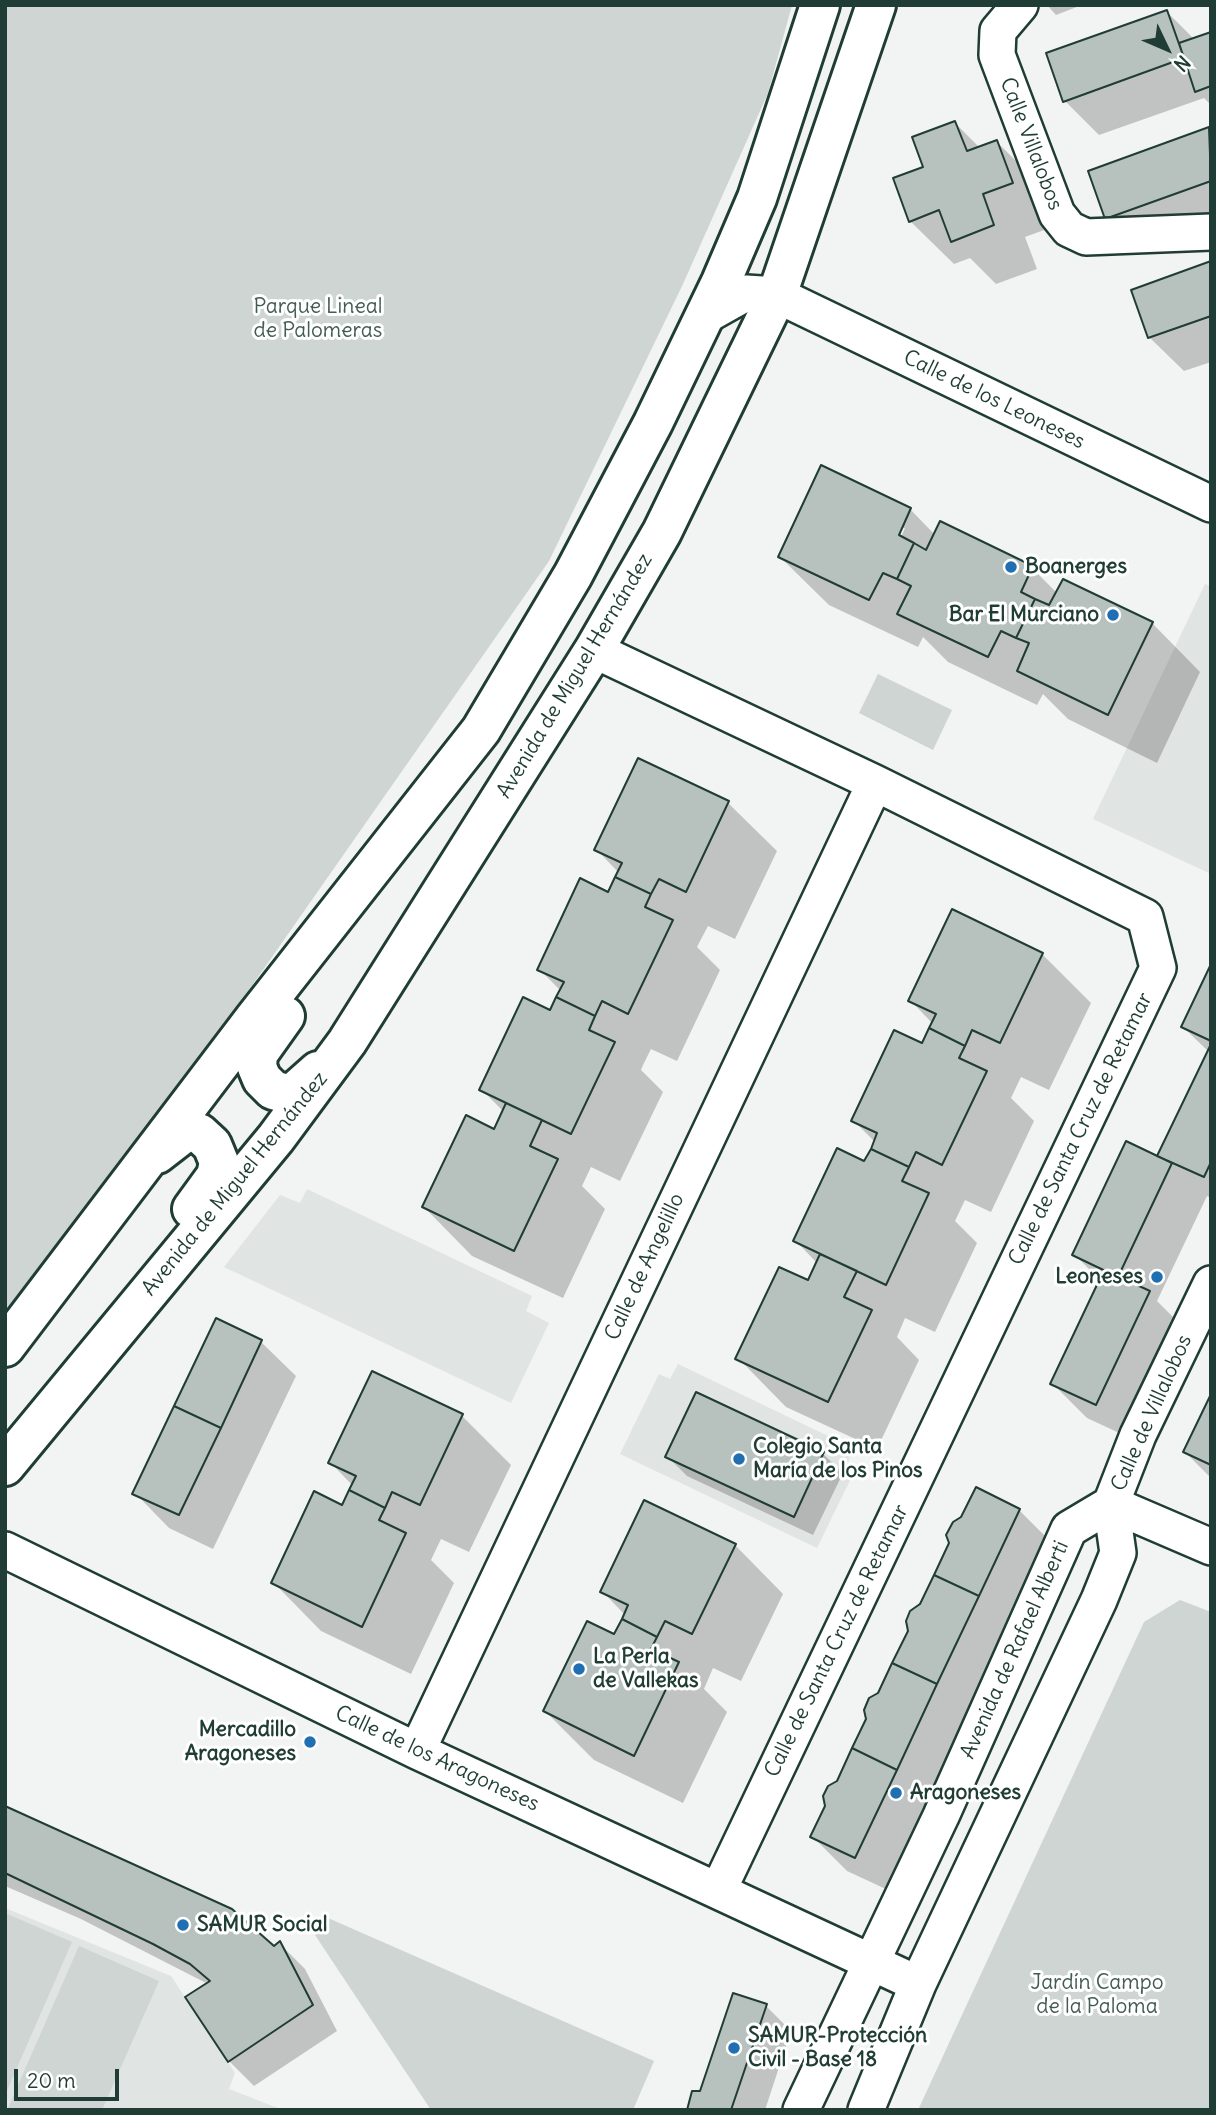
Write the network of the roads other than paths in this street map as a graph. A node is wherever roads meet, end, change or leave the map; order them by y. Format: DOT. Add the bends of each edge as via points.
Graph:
graph roads {
  1 [pos="820,5"];
  2 [pos="876,5"];
  3 [pos="1020,5"];
  4 [pos="1211,232"];
  5 [pos="777,295"];
  6 [pos="705,316"];
  7 [pos="1211,504"];
  8 [pos="594,650"];
  9 [pos="875,783"];
  10 [pos="360,884"];
  11 [pos="347,1042"];
  12 [pos="144,1164"];
  13 [pos="1211,1284"];
  14 [pos="123,1324"];
  15 [pos="5,1347"];
  16 [pos="5,1466"];
  17 [pos="1111,1504"];
  18 [pos="1211,1547"];
  19 [pos="5,1550"];
  20 [pos="417,1751"];
  21 [pos="718,1891"];
  22 [pos="871,1963"];
  23 [pos="918,1984"];
  24 [pos="801,2110"];
  25 [pos="866,2110"];
  1 -- 6 [label="street, Avenida de Miguel Hernández" via="757,198"];
  2 -- 5 [label="street, Avenida de Miguel Hernández"];
  3 -- 4 [label="street, Calle Villalobos" via="998,31 997,55 1057,215 1069,229 1086,237"];
  5 -- 6 [label="street" via="746,293"];
  5 -- 7 [label="street, Calle de los Leoneses"];
  5 -- 8 [label="street, Avenida de Miguel Hernández" via="662,532"];
  6 -- 10 [label="street, Avenida de Miguel Hernández" via="573,575 481,730"];
  8 -- 9 [label="street, Calle de Santa Cruz de Retamar"];
  8 -- 11 [label="street, Avenida de Miguel Hernández"];
  9 -- 20 [label="street, Calle de Angelillo"];
  9 -- 21 [label="street, Calle de Santa Cruz de Retamar" via="1144,917 1158,968"];
  10 -- 11 [label="street, Avenida de Miguel Hernández" via="325,959 258,1054 257,1067 273,1090 292,1095"];
  10 -- 12 [label="street, Avenida de Miguel Hernández"];
  11 -- 14 [label="street, Avenida de Miguel Hernández" via="276,1138"];
  12 -- 14 [label="street, Avenida de Miguel Hernández" via="188,1130 205,1137 219,1162 216,1176 146,1269"];
  12 -- 15 [label="street, Avenida de Miguel Hernández"];
  13 -- 17 [label="street, Calle de Villalobos" via="1138,1435"];
  14 -- 16 [label="street, Avenida de Miguel Hernández"];
  17 -- 18 [label="street"];
  17 -- 22 [label="street, Avenida de Rafael Alberti" via="1069,1529"];
  17 -- 23 [label="street" via="1118,1553"];
  19 -- 20 [label="street, Calle de los Aragoneses"];
  20 -- 21 [label="street, Calle de los Aragoneses"];
  21 -- 22 [label="street, Calle de los Aragoneses"];
  22 -- 23 [label="street, Calle de los Aragoneses"];
  22 -- 24 [label="street, Avenida de Rafael Alberti"];
  23 -- 25 [label="street"];
}
